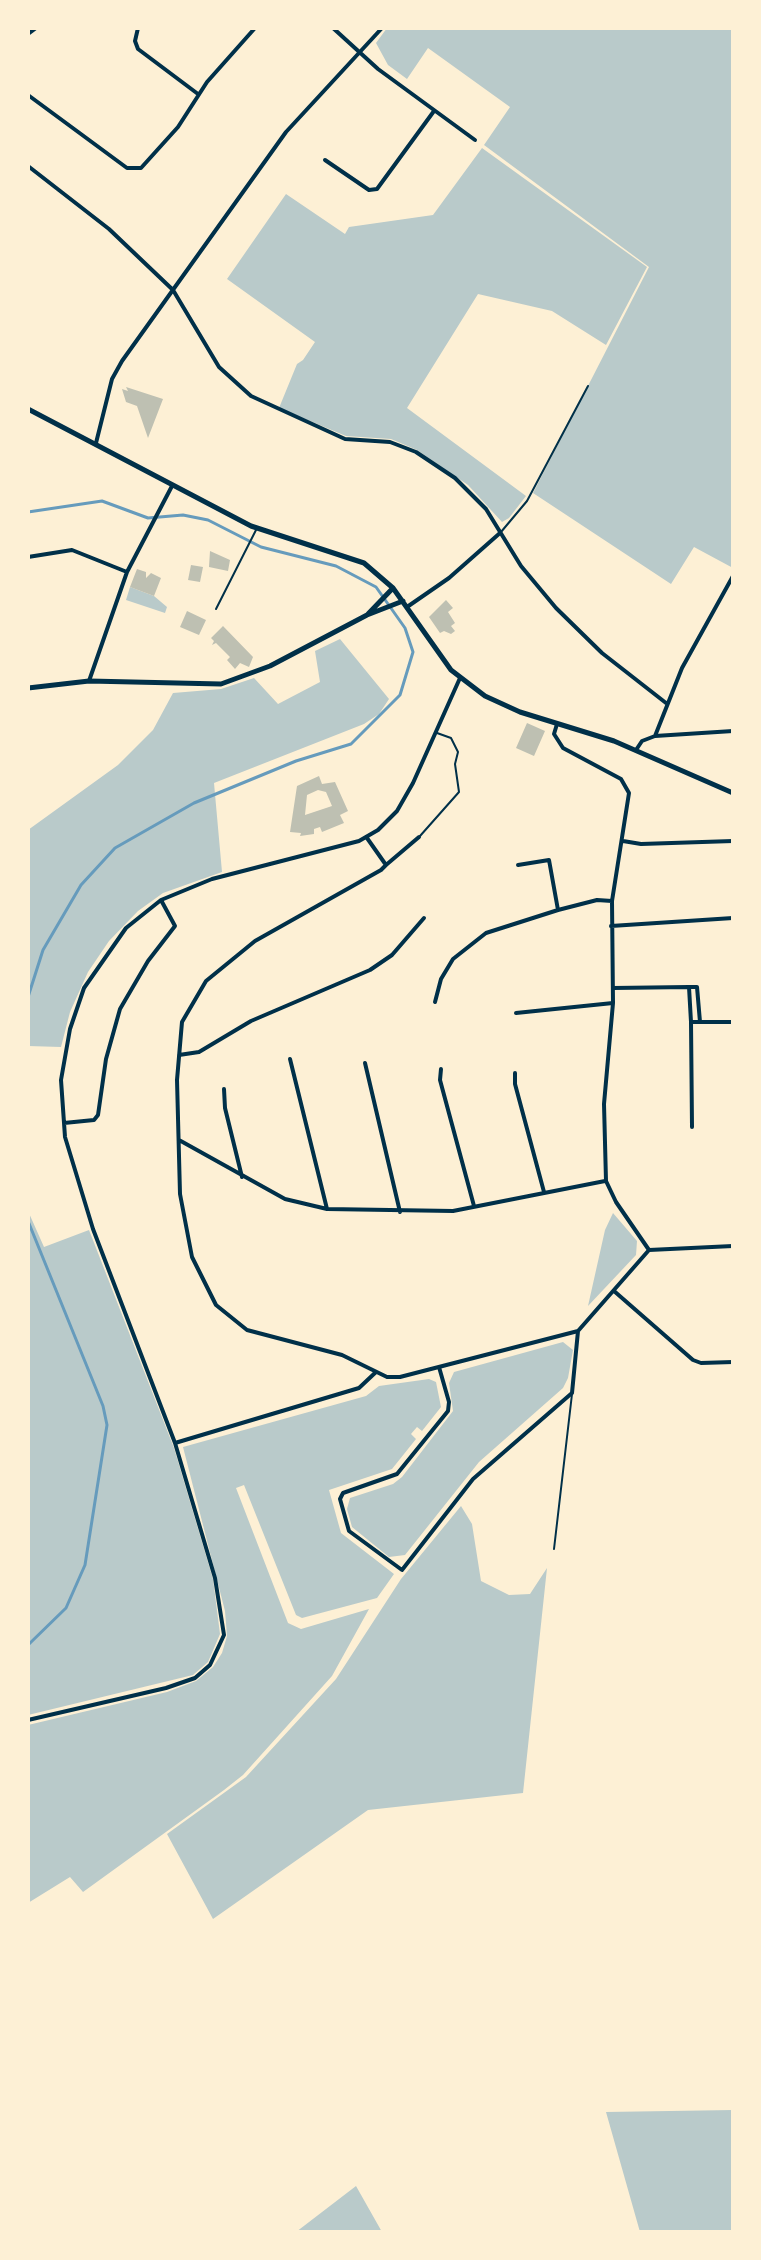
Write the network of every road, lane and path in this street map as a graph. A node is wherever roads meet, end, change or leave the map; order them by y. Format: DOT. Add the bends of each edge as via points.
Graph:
graph roads {
  1 [pos="36,28"];
  2 [pos="138,28"];
  3 [pos="255,28"];
  4 [pos="333,28"];
  5 [pos="382,28"];
  6 [pos="28,34"];
  7 [pos="360,54"];
  8 [pos="198,94"];
  9 [pos="28,95"];
  10 [pos="434,111"];
  11 [pos="475,140"];
  12 [pos="325,160"];
  13 [pos="28,166"];
  14 [pos="173,290"];
  15 [pos="588,386"];
  16 [pos="28,409"];
  17 [pos="96,443"];
  18 [pos="172,486"];
  19 [pos="257,529"];
  20 [pos="500,533"];
  21 [pos="28,557"];
  22 [pos="127,572"];
  23 [pos="733,576"];
  24 [pos="393,588"];
  25 [pos="403,601"];
  26 [pos="407,607"];
  27 [pos="216,609"];
  28 [pos="367,615"];
  29 [pos="460,678"];
  30 [pos="89,681"];
  31 [pos="28,688"];
  32 [pos="666,703"];
  33 [pos="557,723"];
  34 [pos="733,731"];
  35 [pos="437,733"];
  36 [pos="655,736"];
  37 [pos="636,750"];
  38 [pos="733,793"];
  39 [pos="419,837"];
  40 [pos="367,838"];
  41 [pos="623,841"];
  42 [pos="733,841"];
  43 [pos="386,865"];
  44 [pos="518,865"];
  45 [pos="161,900"];
  46 [pos="612,901"];
  47 [pos="558,910"];
  48 [pos="424,918"];
  49 [pos="733,918"];
  50 [pos="611,926"];
  51 [pos="689,987"];
  52 [pos="613,988"];
  53 [pos="435,1002"];
  54 [pos="613,1003"];
  55 [pos="516,1013"];
  56 [pos="691,1022"];
  57 [pos="700,1022"];
  58 [pos="733,1022"];
  59 [pos="179,1055"];
  60 [pos="290,1059"];
  61 [pos="365,1063"];
  62 [pos="441,1069"];
  63 [pos="515,1073"];
  64 [pos="224,1089"];
  65 [pos="64,1123"];
  66 [pos="692,1127"];
  67 [pos="179,1140"];
  68 [pos="242,1177"];
  69 [pos="606,1181"];
  70 [pos="544,1192"];
  71 [pos="474,1206"];
  72 [pos="327,1209"];
  73 [pos="400,1212"];
  74 [pos="733,1246"];
  75 [pos="649,1250"];
  76 [pos="613,1290"];
  77 [pos="578,1331"];
  78 [pos="733,1362"];
  79 [pos="439,1367"];
  80 [pos="376,1372"];
  81 [pos="572,1393"];
  82 [pos="175,1443"];
  83 [pos="554,1549"];
  84 [pos="28,1720"];
  1 -- 6 [label="street"];
  2 -- 8 [label="street" via="138,49"];
  3 -- 8 [label="street"];
  4 -- 7 [label="street"];
  5 -- 7 [label="street"];
  7 -- 10 [label="street"];
  7 -- 14 [label="street" via="286,132"];
  8 -- 9 [label="street" via="178,127 136,170"];
  10 -- 11 [label="street"];
  10 -- 12 [label="street" via="377,189 369,190"];
  13 -- 14 [label="street" via="109,229"];
  14 -- 17 [label="street" via="112,379"];
  14 -- 20 [label="street" via="219,367 251,396 345,439 390,442 416,452 466,487"];
  15 -- 20 [label="lane" via="527,501"];
  16 -- 17 [label="street"];
  17 -- 18 [label="street"];
  18 -- 19 [label="street"];
  18 -- 22 [label="street"];
  19 -- 24 [label="street" via="364,563"];
  19 -- 27 [label="lane"];
  20 -- 26 [label="street"];
  20 -- 32 [label="street" via="570,622"];
  21 -- 22 [label="street" via="72,550"];
  22 -- 30 [label="street"];
  23 -- 32 [label="street"];
  24 -- 25 [label="street"];
  24 -- 28 [label="street"];
  25 -- 26 [label="street"];
  25 -- 28 [label="street"];
  26 -- 29 [label="street"];
  28 -- 30 [label="street" via="270,666 221,684"];
  29 -- 33 [label="street" via="498,703"];
  29 -- 35 [label="street"];
  30 -- 31 [label="street"];
  32 -- 36 [label="street"];
  33 -- 37 [label="street"];
  33 -- 41 [label="street" via="554,734 563,748 625,783 630,802"];
  34 -- 36 [label="street"];
  35 -- 39 [label="lane" via="451,738 457,749 459,792"];
  35 -- 40 [label="street" via="404,801"];
  36 -- 37 [label="street"];
  37 -- 38 [label="street"];
  39 -- 43 [label="street"];
  40 -- 43 [label="street"];
  40 -- 45 [label="street" via="212,879"];
  41 -- 42 [label="street"];
  41 -- 46 [label="street"];
  43 -- 59 [label="street" via="363,883 277,926 214,973 189,1005"];
  44 -- 47 [label="street" via="549,860"];
  45 -- 65 [label="street" via="126,928 84,988 66,1046 61,1080"];
  45 -- 65 [label="street" via="175,926 120,1009 98,1115"];
  46 -- 47 [label="street"];
  46 -- 50 [label="street"];
  47 -- 53 [label="street" via="474,941 446,970"];
  48 -- 59 [label="street" via="392,955 370,970 251,1021 199,1052"];
  49 -- 50 [label="street"];
  50 -- 52 [label="street"];
  51 -- 52 [label="street"];
  51 -- 56 [label="street"];
  51 -- 57 [label="street" via="697,987"];
  52 -- 54 [label="street"];
  54 -- 55 [label="street"];
  54 -- 69 [label="street" via="605,1076"];
  56 -- 57 [label="street"];
  56 -- 66 [label="street"];
  57 -- 58 [label="street"];
  59 -- 67 [label="street"];
  60 -- 72 [label="street"];
  61 -- 73 [label="street"];
  62 -- 71 [label="street"];
  63 -- 70 [label="street"];
  64 -- 68 [label="street"];
  65 -- 82 [label="street" via="89,1217"];
  67 -- 68 [label="street"];
  67 -- 80 [label="street" via="180,1194 192,1257 216,1305 247,1330 351,1358"];
  68 -- 72 [label="street" via="285,1199"];
  69 -- 70 [label="street"];
  69 -- 75 [label="street"];
  70 -- 71 [label="street"];
  71 -- 73 [label="street"];
  72 -- 73 [label="street"];
  74 -- 75 [label="street"];
  75 -- 76 [label="street"];
  76 -- 77 [label="street"];
  76 -- 78 [label="street" via="693,1360"];
  77 -- 79 [label="street"];
  77 -- 81 [label="street"];
  79 -- 80 [label="street" via="400,1377"];
  79 -- 81 [label="street" via="448,1411 397,1474 343,1493 340,1499 349,1531 402,1570 473,1479"];
  80 -- 82 [label="street" via="359,1388"];
  81 -- 83 [label="lane"];
  82 -- 84 [label="street" via="222,1611 219,1651 203,1671 181,1683"];
}
